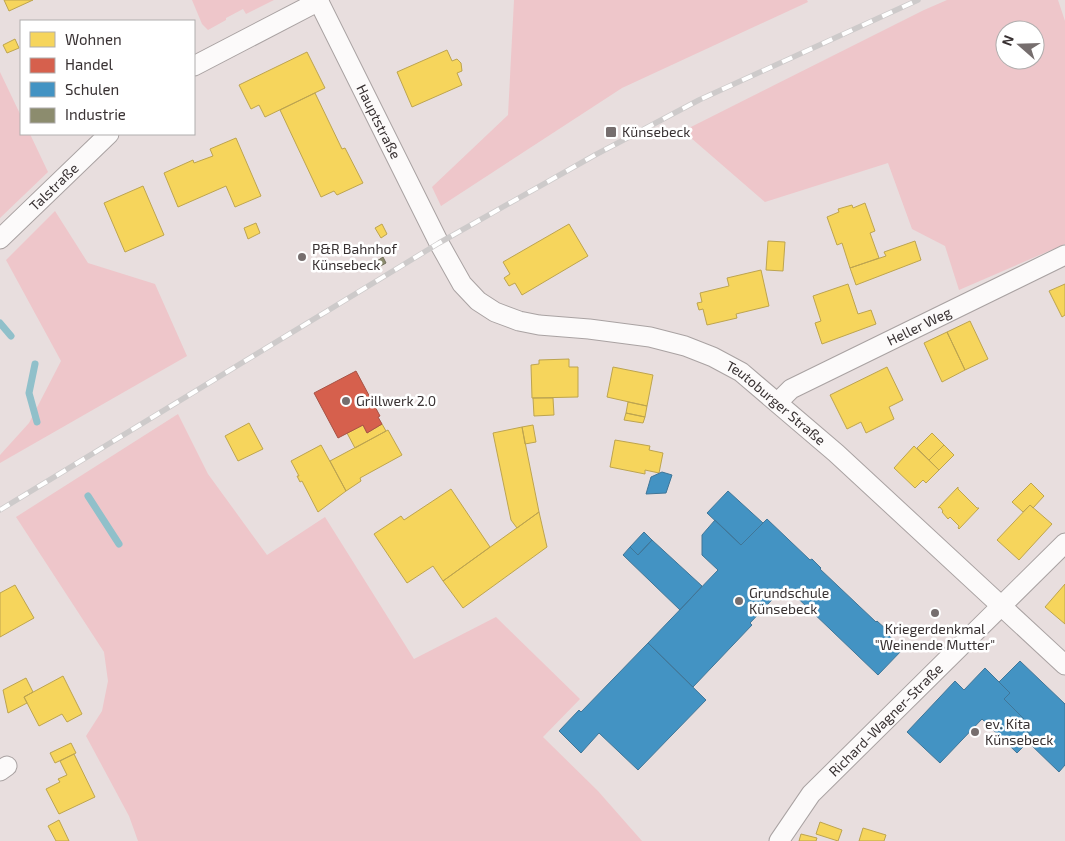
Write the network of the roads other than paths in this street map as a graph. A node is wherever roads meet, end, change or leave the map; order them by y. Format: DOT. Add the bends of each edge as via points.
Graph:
graph roads {
  1 [pos="318,0"];
  2 [pos="195,65"];
  3 [pos="108,135"];
  4 [pos="0,239"];
  5 [pos="440,243"];
  6 [pos="1065,255"];
  7 [pos="778,402"];
  8 [pos="1065,543"];
  9 [pos="1001,607"];
  10 [pos="1065,665"];
  11 [pos="779,841"];
  1 -- 2 [label="street"];
  1 -- 5 [label="street, Hauptstraße"];
  3 -- 4 [label="street, Talstraße"];
  5 -- 7 [label="street, Teutoburger Straße" via="462,284 478,301 495,312 539,325 650,337 685,346 742,372"];
  6 -- 7 [label="street, Heller Weg" via="791,389"];
  7 -- 9 [label="street, Teutoburger Straße"];
  8 -- 9 [label="street, Richard-Wagner-Straße"];
  9 -- 10 [label="street, Teutoburger Straße"];
  9 -- 11 [label="street, Richard-Wagner-Straße" via="811,794"];
}
